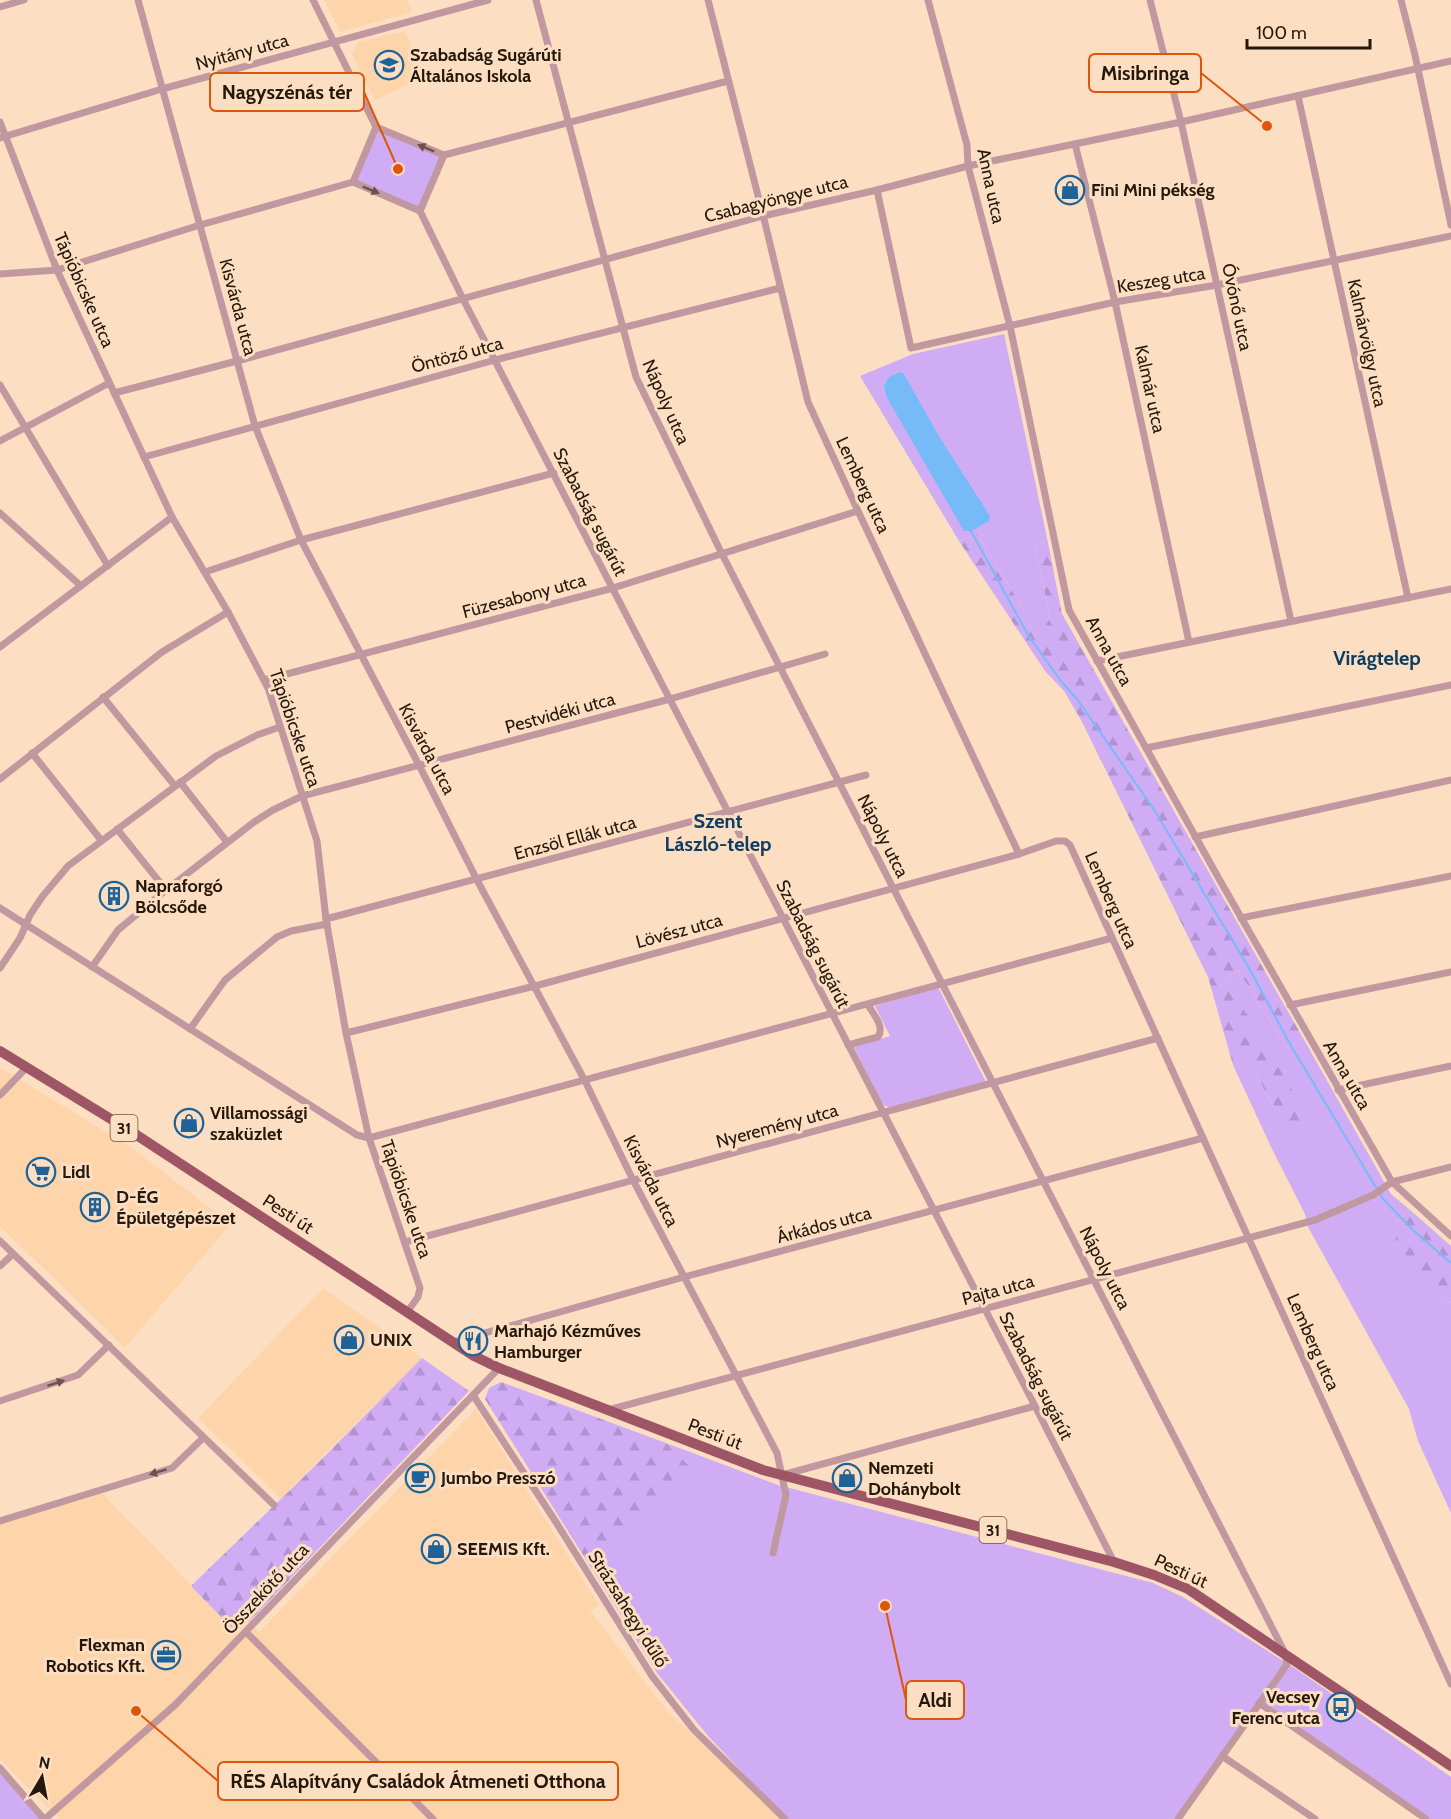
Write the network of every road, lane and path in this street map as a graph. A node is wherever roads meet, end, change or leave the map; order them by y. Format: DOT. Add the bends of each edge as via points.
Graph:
graph roads {
  1 [pos="24,0"];
  2 [pos="138,0"];
  3 [pos="313,0"];
  4 [pos="488,0"];
  5 [pos="536,0"];
  6 [pos="708,0"];
  7 [pos="928,0"];
  8 [pos="1150,0"];
  9 [pos="1401,0"];
  10 [pos="0,7"];
  11 [pos="334,43"];
  12 [pos="1451,61"];
  13 [pos="1418,68"];
  14 [pos="728,81"];
  15 [pos="162,89"];
  16 [pos="1298,96"];
  17 [pos="0,122"];
  18 [pos="1181,122"];
  19 [pos="569,123"];
  20 [pos="376,127"];
  21 [pos="3,138"];
  22 [pos="1075,144"];
  23 [pos="444,155"];
  24 [pos="968,166"];
  25 [pos="353,182"];
  26 [pos="877,190"];
  27 [pos="420,211"];
  28 [pos="763,216"];
  29 [pos="200,225"];
  30 [pos="1451,225"];
  31 [pos="1451,236"];
  32 [pos="605,260"];
  33 [pos="1334,261"];
  34 [pos="57,270"];
  35 [pos="0,274"];
  36 [pos="1217,285"];
  37 [pos="780,288"];
  38 [pos="464,299"];
  39 [pos="1115,302"];
  40 [pos="1010,326"];
  41 [pos="623,328"];
  42 [pos="495,360"];
  43 [pos="237,361"];
  44 [pos="109,383"];
  45 [pos="0,385"];
  46 [pos="114,393"];
  47 [pos="255,426"];
  48 [pos="26,428"];
  49 [pos="0,441"];
  50 [pos="144,457"];
  51 [pos="554,473"];
  52 [pos="858,511"];
  53 [pos="0,513"];
  54 [pos="172,517"];
  55 [pos="301,540"];
  56 [pos="722,554"];
  57 [pos="108,566"];
  58 [pos="205,572"];
  59 [pos="81,586"];
  60 [pos="613,588"];
  61 [pos="1451,589"];
  62 [pos="1408,598"];
  63 [pos="228,612"];
  64 [pos="1291,621"];
  65 [pos="1190,642"];
  66 [pos="0,647"];
  67 [pos="825,654"];
  68 [pos="360,655"];
  69 [pos="1097,661"];
  70 [pos="780,668"];
  71 [pos="264,680"];
  72 [pos="1451,685"];
  73 [pos="103,697"];
  74 [pos="670,699"];
  75 [pos="280,728"];
  76 [pos="1146,748"];
  77 [pos="32,753"];
  78 [pos="420,766"];
  79 [pos="866,775"];
  80 [pos="0,779"];
  81 [pos="1451,780"];
  82 [pos="838,782"];
  83 [pos="177,784"];
  84 [pos="302,796"];
  85 [pos="728,812"];
  86 [pos="117,828"];
  87 [pos="1195,837"];
  88 [pos="101,840"];
  89 [pos="227,842"];
  90 [pos="1019,854"];
  91 [pos="1451,876"];
  92 [pos="477,880"];
  93 [pos="893,888"];
  94 [pos="166,890"];
  95 [pos="0,908"];
  96 [pos="783,918"];
  97 [pos="1241,918"];
  98 [pos="327,921"];
  99 [pos="26,925"];
  100 [pos="1112,938"];
  101 [pos="92,967"];
  102 [pos="0,968"];
  103 [pos="1451,972"];
  104 [pos="942,984"];
  105 [pos="535,986"];
  106 [pos="868,1005"];
  107 [pos="1290,1005"];
  108 [pos="832,1015"];
  109 [pos="190,1029"];
  110 [pos="346,1033"];
  111 [pos="1158,1038"];
  112 [pos="848,1045"];
  113 [pos="0,1051"];
  114 [pos="1451,1066"];
  115 [pos="26,1068"];
  116 [pos="585,1081"];
  117 [pos="994,1083"];
  118 [pos="1338,1090"];
  119 [pos="0,1095"];
  120 [pos="883,1113"];
  121 [pos="1203,1137"];
  122 [pos="369,1138"];
  123 [pos="1451,1167"];
  124 [pos="633,1180"];
  125 [pos="1043,1181"];
  126 [pos="1391,1183"];
  127 [pos="934,1211"];
  128 [pos="1451,1236"];
  129 [pos="1249,1238"];
  130 [pos="0,1241"];
  131 [pos="405,1242"];
  132 [pos="13,1254"];
  133 [pos="0,1266"];
  134 [pos="684,1277"];
  135 [pos="1094,1279"];
  136 [pos="985,1309"];
  137 [pos="407,1312"];
  138 [pos="453,1342"];
  139 [pos="110,1345"];
  140 [pos="499,1368"];
  141 [pos="736,1376"];
  142 [pos="473,1395"];
  143 [pos="0,1401"];
  144 [pos="1035,1406"];
  145 [pos="607,1411"];
  146 [pos="203,1438"];
  147 [pos="783,1475"];
  148 [pos="274,1505"];
  149 [pos="0,1521"];
  150 [pos="774,1553"];
  151 [pos="1114,1562"];
  152 [pos="246,1632"];
  153 [pos="1285,1653"];
  154 [pos="1451,1684"];
  155 [pos="1259,1703"];
  156 [pos="1222,1756"];
  157 [pos="1451,1766"];
  158 [pos="0,1768"];
  159 [pos="45,1819"];
  160 [pos="434,1819"];
  161 [pos="785,1819"];
  162 [pos="1178,1819"];
  163 [pos="1315,1819"];
  164 [pos="1426,1819"];
  1 -- 10 [label="street"];
  2 -- 15 [label="street, Kisvárda utca"];
  3 -- 11 [label="street"];
  4 -- 11 [label="street, Nyitány utca"];
  5 -- 19 [label="street, Nápoly utca"];
  6 -- 14 [label="street, Lemberg utca"];
  7 -- 24 [label="street, Anna utca" via="967,145"];
  8 -- 18 [label="street, Óvónő utca"];
  9 -- 13 [label="street"];
  11 -- 15 [label="street, Nyitány utca"];
  11 -- 20 [label="street"];
  12 -- 13 [label="street, Csabagyöngye utca"];
  13 -- 16 [label="street, Csabagyöngye utca"];
  13 -- 30 [label="street"];
  14 -- 19 [label="street"];
  14 -- 28 [label="street, Lemberg utca"];
  15 -- 21 [label="street, Nyitány utca"];
  15 -- 29 [label="street, Kisvárda utca"];
  16 -- 18 [label="street, Csabagyöngye utca"];
  16 -- 33 [label="street, Kalmárvölgy utca"];
  17 -- 21 [label="street, Tápióbicske utca"];
  18 -- 22 [label="street, Csabagyöngye utca"];
  18 -- 36 [label="street, Óvónő utca"];
  19 -- 23 [label="street"];
  19 -- 32 [label="street, Nápoly utca"];
  23 -- 20 [label="street, one-way"];
  20 -- 25 [label="street"];
  21 -- 34 [label="street, Tápióbicske utca"];
  22 -- 24 [label="street, Csabagyöngye utca"];
  22 -- 39 [label="street, Kalmár utca"];
  23 -- 27 [label="street"];
  24 -- 26 [label="street, Csabagyöngye utca"];
  24 -- 40 [label="street, Anna utca"];
  25 -- 27 [label="street, one-way"];
  25 -- 29 [label="street"];
  26 -- 28 [label="street, Csabagyöngye utca"];
  26 -- 40 [label="street, Keszeg utca" via="911,348"];
  27 -- 38 [label="street, Szabadság sugárút"];
  28 -- 32 [label="street, Csabagyöngye utca"];
  28 -- 37 [label="street, Lemberg utca"];
  29 -- 34 [label="street"];
  29 -- 43 [label="street, Kisvárda utca"];
  31 -- 33 [label="street, Keszeg utca"];
  32 -- 38 [label="street, Csabagyöngye utca"];
  32 -- 41 [label="street, Nápoly utca"];
  33 -- 36 [label="street, Keszeg utca"];
  33 -- 62 [label="street, Kalmárvölgy utca"];
  34 -- 35 [label="street"];
  34 -- 44 [label="street, Tápióbicske utca"];
  36 -- 39 [label="street, Keszeg utca"];
  36 -- 64 [label="street, Óvónő utca"];
  37 -- 41 [label="street, Öntöző utca"];
  37 -- 52 [label="street, Lemberg utca" via="808,402"];
  38 -- 42 [label="street, Szabadság sugárút"];
  38 -- 43 [label="street, Csabagyöngye utca"];
  39 -- 40 [label="street, Keszeg utca"];
  39 -- 65 [label="street, Kalmár utca"];
  40 -- 69 [label="street, Anna utca" via="1069,610"];
  41 -- 42 [label="street, Öntöző utca"];
  41 -- 56 [label="street, Nápoly utca" via="636,377"];
  42 -- 47 [label="street, Öntöző utca"];
  42 -- 51 [label="street, Szabadság sugárút"];
  43 -- 46 [label="street, Csabagyöngye utca"];
  43 -- 47 [label="street, Kisvárda utca"];
  44 -- 46 [label="street, Tápióbicske utca"];
  44 -- 48 [label="street"];
  45 -- 48 [label="street"];
  46 -- 50 [label="street, Tápióbicske utca"];
  47 -- 50 [label="street, Öntöző utca"];
  47 -- 55 [label="street, Kisvárda utca"];
  48 -- 49 [label="street"];
  48 -- 57 [label="street"];
  50 -- 54 [label="street, Tápióbicske utca"];
  51 -- 55 [label="street"];
  51 -- 60 [label="street, Szabadság sugárút"];
  52 -- 56 [label="street, Füzesabony utca"];
  52 -- 90 [label="street, Lemberg utca"];
  53 -- 59 [label="street"];
  54 -- 57 [label="street"];
  54 -- 58 [label="street, Tápióbicske utca"];
  55 -- 58 [label="street"];
  55 -- 68 [label="street, Kisvárda utca"];
  56 -- 60 [label="street, Füzesabony utca"];
  56 -- 70 [label="street, Nápoly utca"];
  57 -- 59 [label="street"];
  58 -- 63 [label="street, Tápióbicske utca"];
  59 -- 66 [label="street"];
  60 -- 68 [label="street, Füzesabony utca"];
  60 -- 74 [label="street, Szabadság sugárút"];
  61 -- 62 [label="street"];
  62 -- 64 [label="street"];
  63 -- 71 [label="street, Tápióbicske utca"];
  63 -- 73 [label="street" via="162,652"];
  64 -- 65 [label="street"];
  65 -- 69 [label="street"];
  67 -- 70 [label="street, Pestvidéki utca"];
  68 -- 71 [label="street, Füzesabony utca"];
  68 -- 78 [label="street, Kisvárda utca"];
  69 -- 76 [label="street, Anna utca"];
  70 -- 74 [label="street, Pestvidéki utca"];
  70 -- 82 [label="street, Nápoly utca"];
  71 -- 75 [label="street, Tápióbicske utca"];
  72 -- 76 [label="street"];
  73 -- 77 [label="street"];
  73 -- 83 [label="street"];
  74 -- 78 [label="street, Pestvidéki utca"];
  74 -- 85 [label="street, Szabadság sugárút"];
  75 -- 83 [label="street" via="236,745"];
  75 -- 84 [label="street, Tápióbicske utca"];
  76 -- 87 [label="street, Anna utca"];
  77 -- 80 [label="street"];
  77 -- 88 [label="street"];
  78 -- 84 [label="street, Pestvidéki utca"];
  78 -- 92 [label="street, Kisvárda utca"];
  79 -- 82 [label="street, Enzsöl Ellák utca"];
  81 -- 87 [label="street"];
  82 -- 85 [label="street, Enzsöl Ellák utca"];
  82 -- 93 [label="street, Nápoly utca"];
  83 -- 86 [label="street"];
  83 -- 89 [label="street"];
  84 -- 89 [label="street, Pestvidéki utca" via="273,810"];
  84 -- 98 [label="street, Tápióbicske utca" via="320,856"];
  85 -- 92 [label="street, Enzsöl Ellák utca"];
  85 -- 96 [label="street, Szabadság sugárút"];
  86 -- 88 [label="street"];
  86 -- 94 [label="street"];
  87 -- 97 [label="street, Anna utca"];
  88 -- 99 [label="street" via="54,881"];
  89 -- 94 [label="street, Pestvidéki utca"];
  90 -- 93 [label="street, Lövész utca"];
  90 -- 100 [label="street, Lemberg utca" via="1056,841 1070,845"];
  91 -- 97 [label="street"];
  92 -- 98 [label="street, Enzsöl Ellák utca"];
  92 -- 105 [label="street, Kisvárda utca"];
  93 -- 96 [label="street, Lövész utca"];
  93 -- 104 [label="street, Nápoly utca"];
  94 -- 101 [label="street, Pestvidéki utca" via="118,930"];
  95 -- 99 [label="street"];
  96 -- 105 [label="street, Lövész utca"];
  96 -- 108 [label="street, Szabadság sugárút"];
  97 -- 107 [label="street, Anna utca"];
  98 -- 109 [label="street, Enzsöl Ellák utca" via="277,937 225,980"];
  98 -- 110 [label="street, Tápióbicske utca"];
  99 -- 101 [label="street"];
  99 -- 102 [label="street"];
  100 -- 104 [label="street"];
  100 -- 111 [label="street, Lemberg utca"];
  101 -- 109 [label="street"];
  103 -- 107 [label="street"];
  104 -- 106 [label="street"];
  104 -- 117 [label="street, Nápoly utca"];
  105 -- 110 [label="street, Lövész utca"];
  105 -- 116 [label="street, Kisvárda utca"];
  106 -- 108 [label="street"];
  106 -- 112 [label="street" via="881,1033"];
  107 -- 118 [label="street, Anna utca"];
  108 -- 112 [label="street, Szabadság sugárút"];
  108 -- 116 [label="street"];
  109 -- 122 [label="street" via="357,1135"];
  110 -- 122 [label="street, Tápióbicske utca"];
  111 -- 117 [label="street, Nyeremény utca"];
  111 -- 121 [label="street, Lemberg utca"];
  112 -- 120 [label="street, Szabadság sugárút"];
  113 -- 115 [label="main road, Pesti út / 31"];
  114 -- 118 [label="street"];
  115 -- 119 [label="street"];
  115 -- 137 [label="main road, Pesti út / 31" via="132,1132"];
  116 -- 122 [label="street"];
  116 -- 124 [label="street, Kisvárda utca"];
  117 -- 120 [label="street, Nyeremény utca"];
  117 -- 125 [label="street, Nápoly utca"];
  118 -- 126 [label="street, Anna utca"];
  120 -- 124 [label="street, Nyeremény utca"];
  120 -- 127 [label="street, Szabadság sugárút"];
  121 -- 125 [label="street, Árkádos utca"];
  121 -- 129 [label="street, Lemberg utca"];
  122 -- 131 [label="street, Tápióbicske utca"];
  123 -- 126 [label="street, Pajta utca"];
  124 -- 131 [label="street, Nyeremény utca"];
  124 -- 134 [label="street, Kisvárda utca"];
  125 -- 127 [label="street, Árkádos utca"];
  125 -- 135 [label="street, Nápoly utca"];
  126 -- 128 [label="street, Anna utca"];
  126 -- 129 [label="street, Pajta utca" via="1373,1195 1314,1220"];
  127 -- 134 [label="street, Árkádos utca"];
  127 -- 136 [label="street, Szabadság sugárút"];
  129 -- 135 [label="street, Pajta utca"];
  129 -- 154 [label="street, Lemberg utca"];
  130 -- 132 [label="street"];
  131 -- 137 [label="street, Tápióbicske utca" via="420,1288"];
  132 -- 133 [label="street"];
  132 -- 139 [label="street"];
  134 -- 138 [label="street, Árkádos utca"];
  134 -- 141 [label="street, Kisvárda utca"];
  135 -- 136 [label="street, Pajta utca"];
  135 -- 153 [label="street, Nápoly utca"];
  136 -- 141 [label="street, Pajta utca"];
  136 -- 144 [label="street, Szabadság sugárút"];
  137 -- 138 [label="main road, Pesti út / 31"];
  138 -- 140 [label="main road, Pesti út / 31"];
  143 -- 139 [label="street, one-way" via="78,1375"];
  139 -- 146 [label="street"];
  140 -- 142 [label="street, Összekötő utca"];
  140 -- 145 [label="main road, Pesti út / 31"];
  141 -- 145 [label="street, Pajta utca"];
  141 -- 147 [label="street, Kisvárda utca" via="777,1453"];
  142 -- 152 [label="street, Összekötő utca"];
  142 -- 161 [label="street, Strázsahegyi dűlő" via="652,1676 694,1730"];
  144 -- 147 [label="street"];
  144 -- 151 [label="street, Szabadság sugárút"];
  145 -- 147 [label="main road, Pesti út / 31"];
  146 -- 148 [label="street"];
  146 -- 149 [label="street, one-way" via="172,1468"];
  147 -- 150 [label="street, Kisvárda utca" via="786,1495"];
  147 -- 151 [label="main road, Pesti út / 31"];
  151 -- 153 [label="main road, Pesti út / 31" via="1188,1589"];
  152 -- 159 [label="street, Összekötő utca" via="151,1728"];
  152 -- 160 [label="street"];
  153 -- 155 [label="street" via="1287,1664"];
  153 -- 157 [label="main road, Pesti út / 31"];
  155 -- 156 [label="street"];
  155 -- 164 [label="street"];
  156 -- 162 [label="street"];
  156 -- 163 [label="street"];
  158 -- 159 [label="street"];
}
